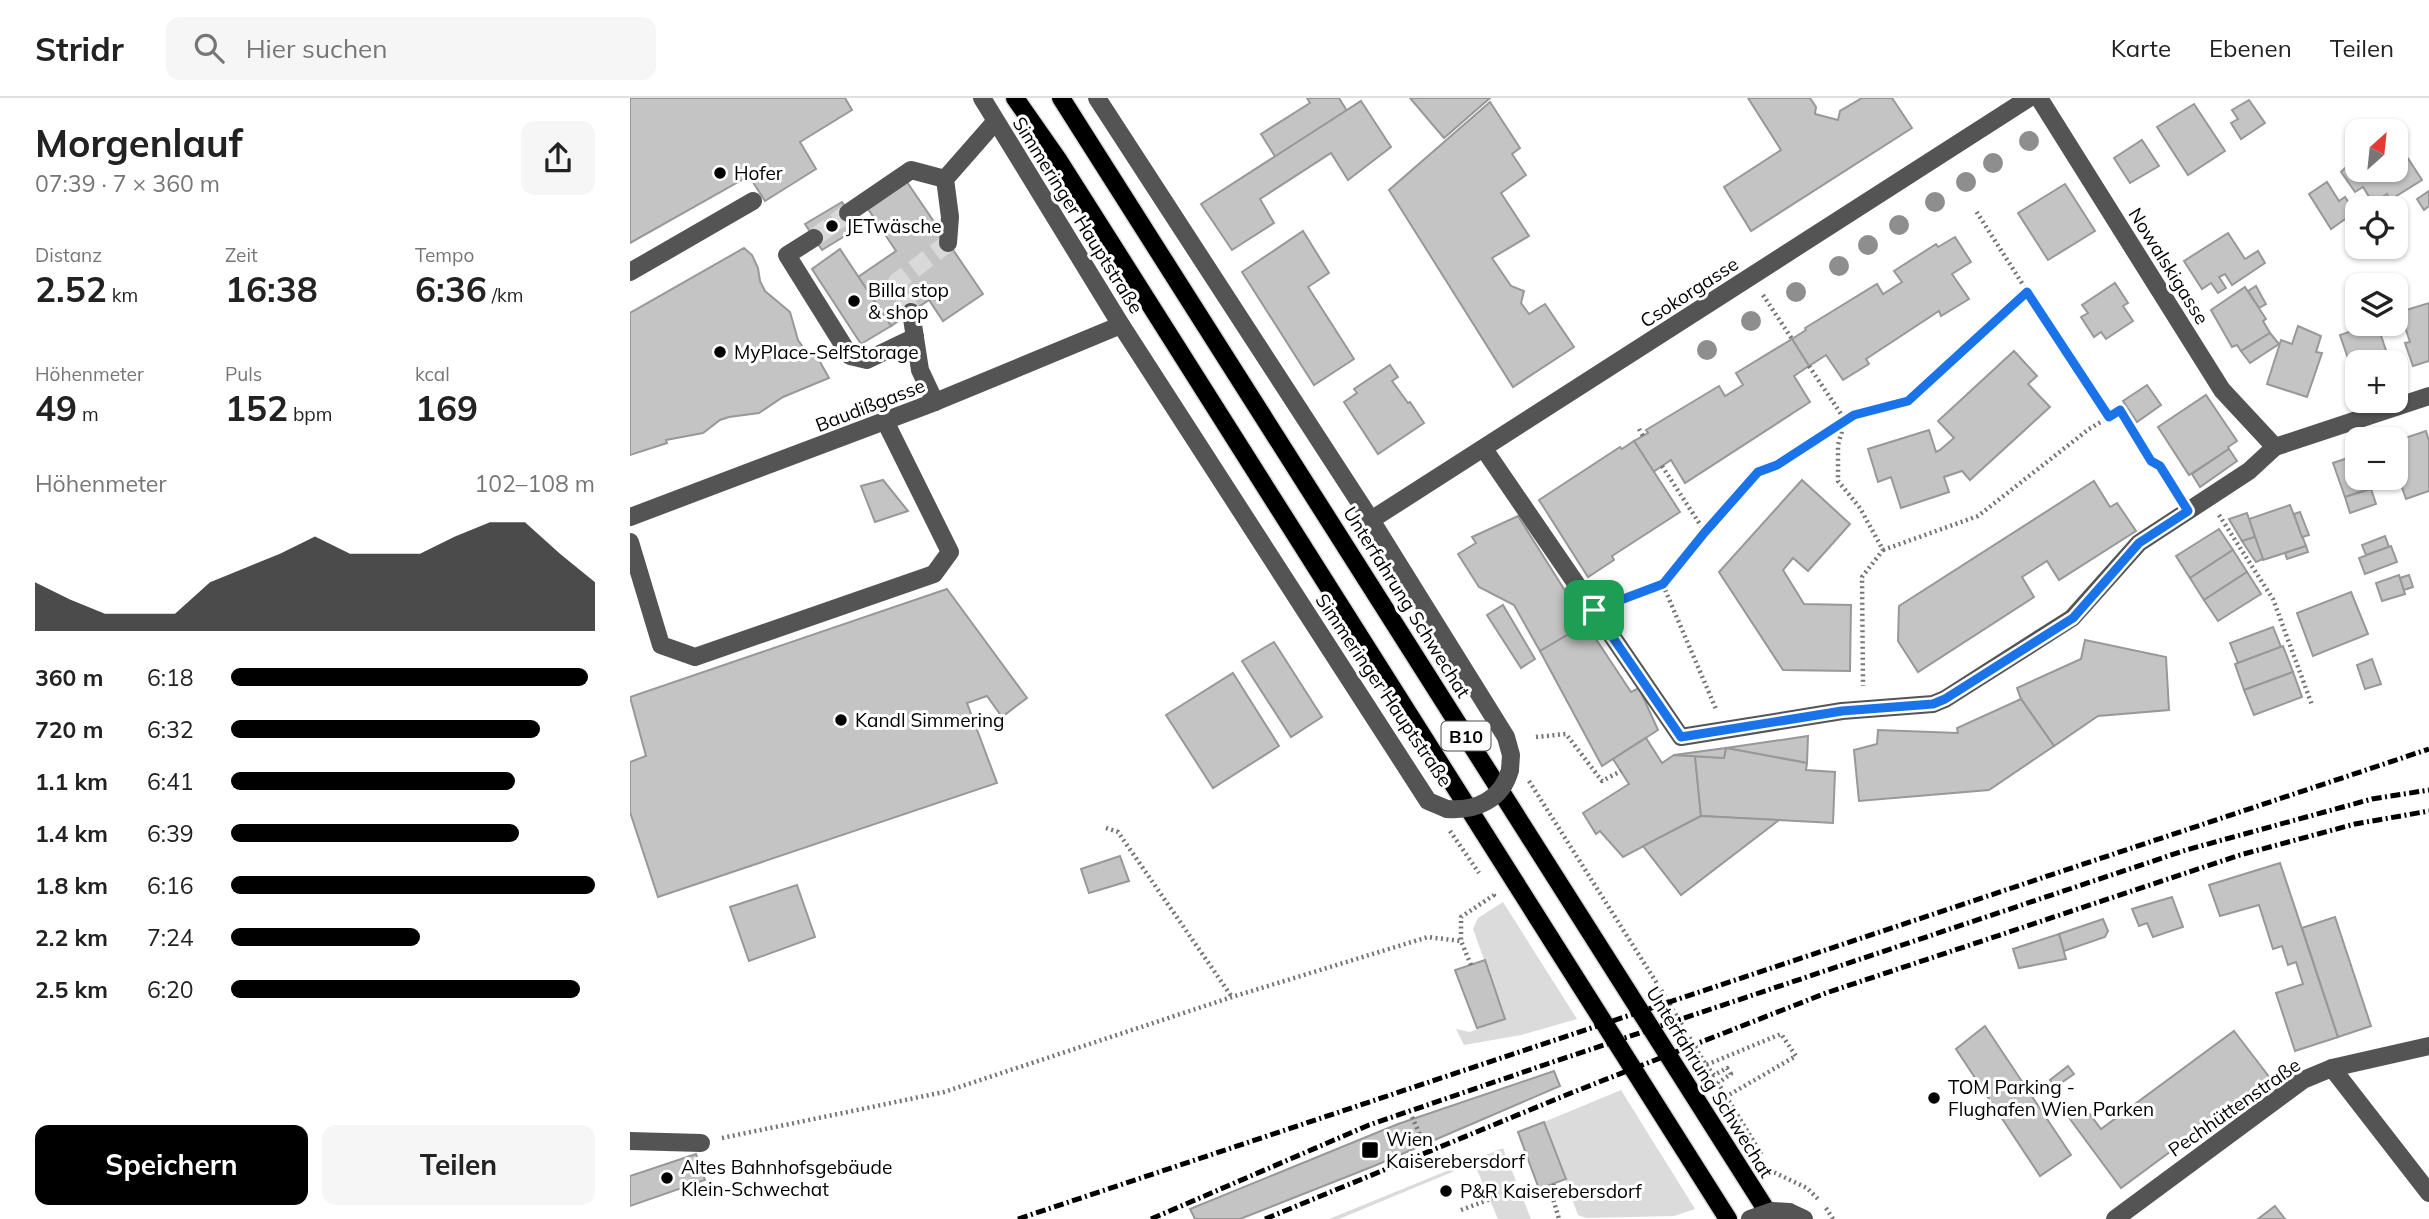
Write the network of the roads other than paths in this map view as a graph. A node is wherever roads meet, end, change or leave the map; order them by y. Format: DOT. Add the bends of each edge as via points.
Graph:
graph roads {
  1 [pos="982,98"];
  2 [pos="1015,98"];
  3 [pos="1062,98"];
  4 [pos="1097,98"];
  5 [pos="2029,98"];
  6 [pos="2039,98"];
  7 [pos="995,122"];
  8 [pos="945,179"];
  9 [pos="752,201"];
  10 [pos="848,213"];
  11 [pos="814,238"];
  12 [pos="948,243"];
  13 [pos="630,272"];
  14 [pos="911,312"];
  15 [pos="1121,325"];
  16 [pos="915,337"];
  17 [pos="2429,396"];
  18 [pos="935,402"];
  19 [pos="885,421"];
  20 [pos="2275,447"];
  21 [pos="1484,449"];
  22 [pos="630,517"];
  23 [pos="1371,520"];
  24 [pos="630,542"];
  25 [pos="2429,1046"];
  26 [pos="2332,1068"];
  27 [pos="630,1141"];
  28 [pos="701,1143"];
  29 [pos="2429,1193"];
  30 [pos="1797,1215"];
  31 [pos="1728,1219"];
  32 [pos="1750,1219"];
  33 [pos="1772,1219"];
  34 [pos="2115,1219"];
  1 -- 7 [label="street, Simmeringer Hauptstraße"];
  2 -- 31 [label="main road, Simmeringer Hauptstraße / B10"];
  3 -- 33 [label="main road, Unterfahrung Schwechat / B10"];
  4 -- 23 [label="street, Simmeringer Hauptstraße"];
  5 -- 21 [label="street, Csokorgasse"];
  6 -- 20 [label="street, Nowalskigasse" via="2222,390"];
  7 -- 8 [label="street"];
  7 -- 15 [label="street, Simmeringer Hauptstraße"];
  8 -- 10 [label="street" via="911,170"];
  8 -- 12 [label="street"];
  9 -- 13 [label="street"];
  11 -- 16 [label="street" via="787,255 850,356 867,360"];
  14 -- 16 [label="street"];
  15 -- 18 [label="street, Baudißgasse"];
  15 -- 23 [label="street, Simmeringer Hauptstraße, bridge" via="1428,801 1447,809 1482,805 1504,785 1510,771 1506,737"];
  16 -- 18 [label="street" via="919,370"];
  17 -- 20 [label="street"];
  18 -- 19 [label="street, Baudißgasse"];
  19 -- 22 [label="street, Baudißgasse"];
  19 -- 24 [label="street" via="950,552 934,574 695,657 661,645"];
  20 -- 21 [label="street" via="2249,471 2139,543 2073,618 1945,699 1681,737"];
  21 -- 23 [label="street, Csokorgasse"];
  25 -- 26 [label="street, Pechhüttenstraße"];
  26 -- 29 [label="street"];
  26 -- 34 [label="street, Pechhüttenstraße" via="2303,1080"];
  27 -- 28 [label="street"];
  30 -- 32 [label="street, bridge" via="1773,1211"];
}
